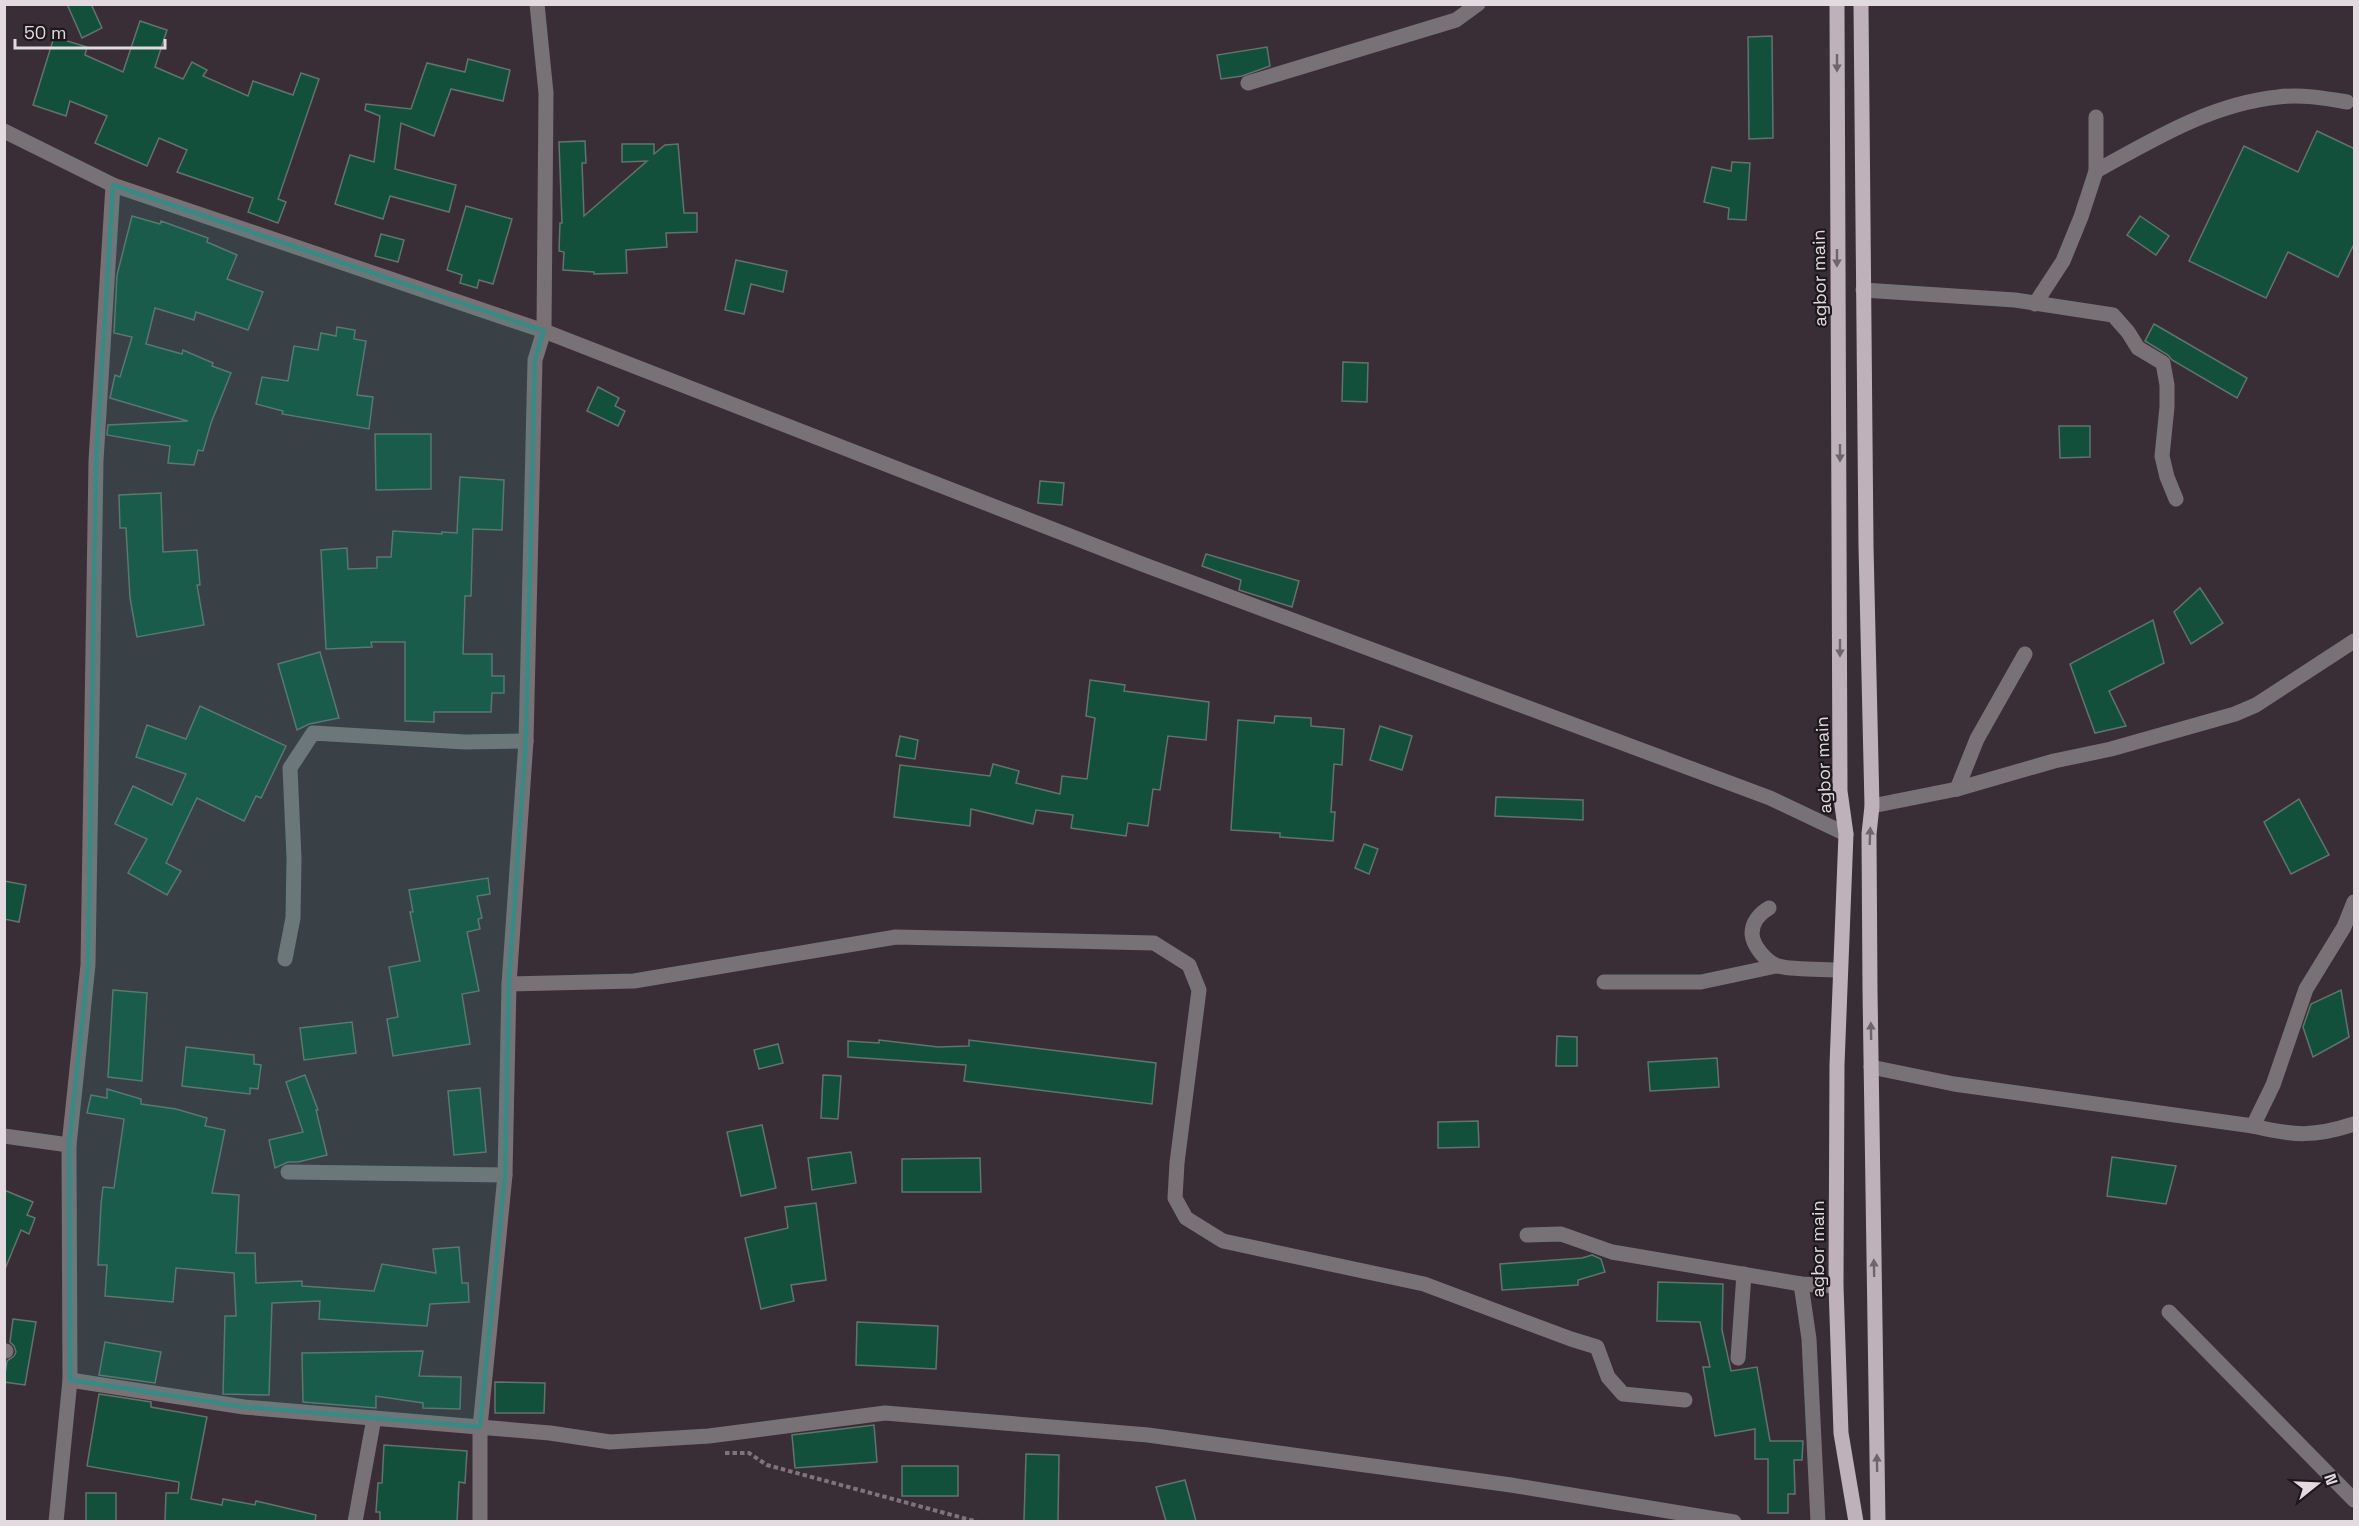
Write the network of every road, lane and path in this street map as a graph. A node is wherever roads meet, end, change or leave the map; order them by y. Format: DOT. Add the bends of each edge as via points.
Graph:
graph roads {
  1 [pos="537,4"];
  2 [pos="1478,4"];
  3 [pos="1837,4"];
  4 [pos="1861,4"];
  5 [pos="1248,83"];
  6 [pos="2347,102"];
  7 [pos="2096,117"];
  8 [pos="4,131"];
  9 [pos="2096,171"];
  10 [pos="113,185"];
  11 [pos="1863,290"];
  12 [pos="2035,304"];
  13 [pos="544,331"];
  14 [pos="2176,499"];
  15 [pos="1840,544"];
  16 [pos="1866,546"];
  17 [pos="2355,641"];
  18 [pos="2025,654"];
  19 [pos="526,741"];
  20 [pos="1956,789"];
  21 [pos="1872,806"];
  22 [pos="1846,834"];
  23 [pos="2355,902"];
  24 [pos="1769,908"];
  25 [pos="285,959"];
  26 [pos="1776,966"];
  27 [pos="1839,970"];
  28 [pos="1604,982"];
  29 [pos="509,984"];
  30 [pos="1871,1067"];
  31 [pos="2355,1124"];
  32 [pos="2253,1126"];
  33 [pos="4,1136"];
  34 [pos="69,1145"];
  35 [pos="288,1172"];
  36 [pos="505,1175"];
  37 [pos="1527,1235"];
  38 [pos="1744,1274"];
  39 [pos="1801,1284"];
  40 [pos="1836,1286"];
  41 [pos="2169,1312"];
  42 [pos="1738,1358"];
  43 [pos="70,1380"];
  44 [pos="1685,1400"];
  45 [pos="374,1418"];
  46 [pos="480,1427"];
  47 [pos="709,1436"];
  48 [pos="2355,1500"];
  49 [pos="56,1521"];
  50 [pos="355,1521"];
  51 [pos="480,1521"];
  52 [pos="978,1521"];
  53 [pos="1734,1521"];
  54 [pos="1818,1521"];
  55 [pos="1856,1521"];
  56 [pos="1878,1521"];
  1 -- 13 [label="street" via="546,93"];
  2 -- 5 [label="street" via="1456,20"];
  3 -- 15 [label="main road, agbor main, one-way"];
  4 -- 11 [label="main road"];
  6 -- 9 [label="street" via="2278,96 2239,104 2196,118"];
  7 -- 9 [label="street"];
  8 -- 10 [label="street"];
  9 -- 12 [label="street" via="2063,261"];
  10 -- 13 [label="street"];
  10 -- 34 [label="street" via="96,461 88,965"];
  11 -- 12 [label="street"];
  11 -- 16 [label="main road"];
  12 -- 14 [label="street" via="2113,315 2138,348 2163,363 2167,396 2162,456"];
  13 -- 19 [label="street" via="535,360"];
  13 -- 22 [label="street" via="1142,564 1770,798"];
  15 -- 16 [label="main road"];
  15 -- 22 [label="main road, agbor main, one-way" via="1840,791"];
  16 -- 21 [label="main road"];
  17 -- 20 [label="street" via="2256,705 2235,714"];
  18 -- 20 [label="street" via="1977,739"];
  19 -- 25 [label="street" via="465,742 313,732 290,768 293,918"];
  19 -- 29 [label="street"];
  20 -- 21 [label="street"];
  30 -- 21 [label="main road, one-way"];
  22 -- 27 [label="main road, agbor main"];
  23 -- 32 [label="street" via="2306,989 2273,1085"];
  24 -- 26 [label="street" via="1754,923 1752,935 1762,954"];
  26 -- 27 [label="street"];
  26 -- 28 [label="street" via="1701,982"];
  27 -- 40 [label="main road, agbor main"];
  29 -- 36 [label="street"];
  29 -- 44 [label="street" via="634,981 896,937 1154,943 1190,965 1199,990 1175,1198 1186,1218 1223,1241 1424,1284 1597,1347 1608,1377 1623,1394"];
  30 -- 32 [label="street" via="1954,1084"];
  56 -- 30 [label="main road, one-way"];
  31 -- 32 [label="street" via="2325,1133 2286,1134"];
  33 -- 34 [label="street"];
  34 -- 43 [label="street"];
  35 -- 36 [label="street"];
  36 -- 46 [label="street"];
  37 -- 38 [label="street" via="1561,1234 1612,1252"];
  38 -- 39 [label="street"];
  38 -- 42 [label="street"];
  39 -- 40 [label="street"];
  39 -- 54 [label="street" via="1809,1340"];
  40 -- 55 [label="main road, agbor main" via="1841,1433"];
  41 -- 48 [label="street"];
  43 -- 45 [label="street" via="244,1407"];
  43 -- 49 [label="street"];
  45 -- 46 [label="street"];
  45 -- 50 [label="street"];
  46 -- 47 [label="street" via="610,1442"];
  46 -- 51 [label="street"];
  47 -- 52 [label="path" via="707,1452 749,1454 767,1466"];
  47 -- 53 [label="street" via="885,1413 1148,1435 1511,1485"];
}
